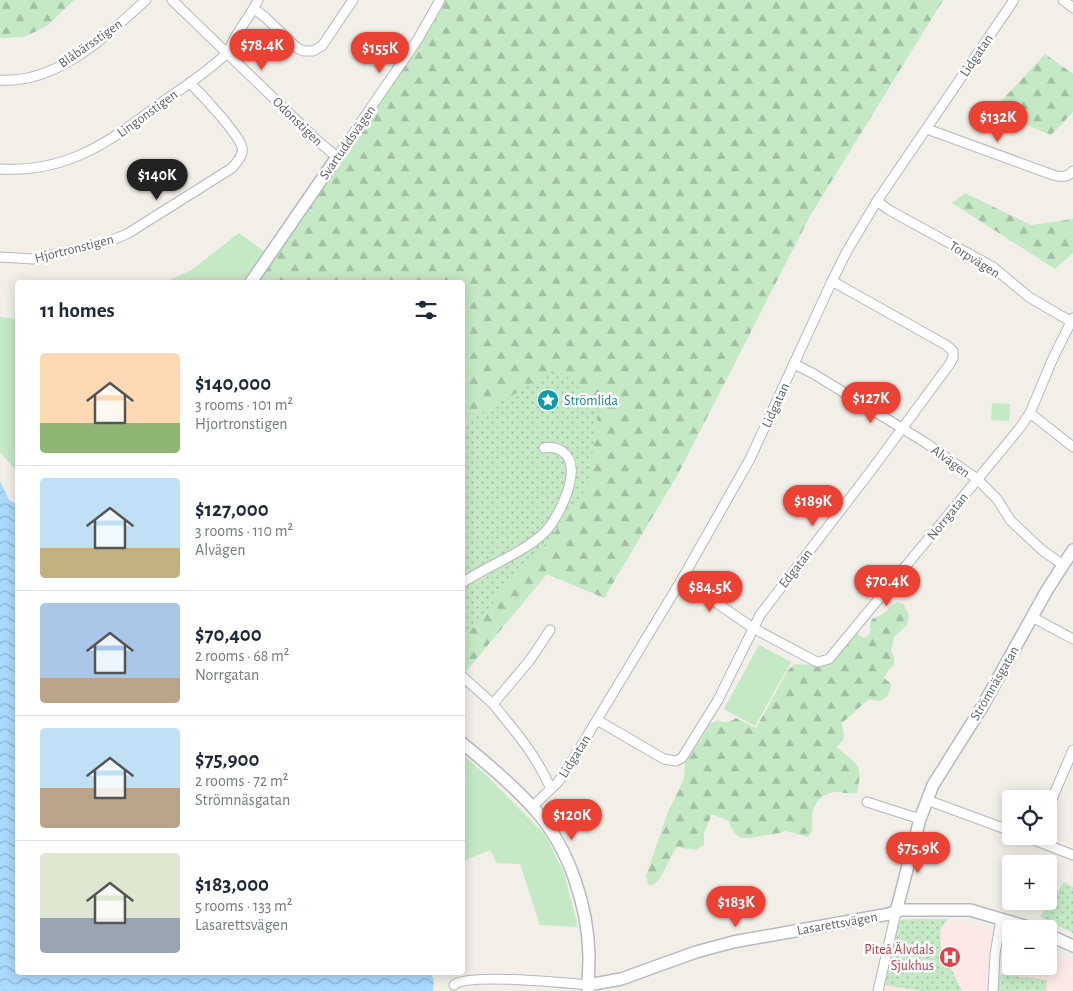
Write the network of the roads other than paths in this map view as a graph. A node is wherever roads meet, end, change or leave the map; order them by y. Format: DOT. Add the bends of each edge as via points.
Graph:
graph roads {
  1 [pos="146,0"];
  2 [pos="172,0"];
  3 [pos="258,0"];
  4 [pos="353,0"];
  5 [pos="440,0"];
  6 [pos="1014,0"];
  7 [pos="1063,0"];
  8 [pos="1073,8"];
  9 [pos="254,9"];
  10 [pos="227,54"];
  11 [pos="0,80"];
  12 [pos="190,83"];
  13 [pos="927,129"];
  14 [pos="337,157"];
  15 [pos="0,169"];
  16 [pos="1073,171"];
  17 [pos="877,201"];
  18 [pos="0,257"];
  19 [pos="252,280"];
  20 [pos="832,281"];
  21 [pos="1072,319"];
  22 [pos="794,364"];
  23 [pos="1030,413"];
  24 [pos="902,429"];
  25 [pos="1073,447"];
  26 [pos="544,448"];
  27 [pos="977,479"];
  28 [pos="1073,550"];
  29 [pos="1063,565"];
  30 [pos="682,579"];
  31 [pos="465,581"];
  32 [pos="1032,617"];
  33 [pos="753,628"];
  34 [pos="550,630"];
  35 [pos="1073,639"];
  36 [pos="465,679"];
  37 [pos="493,704"];
  38 [pos="597,720"];
  39 [pos="465,746"];
  40 [pos="1073,750"];
  41 [pos="551,789"];
  42 [pos="1056,790"];
  43 [pos="927,800"];
  44 [pos="867,802"];
  45 [pos="532,807"];
  46 [pos="920,819"];
  47 [pos="1002,829"];
  48 [pos="1050,845"];
  49 [pos="1073,855"];
  50 [pos="896,912"];
  51 [pos="1001,919"];
  52 [pos="1004,920"];
  53 [pos="1057,939"];
  54 [pos="1073,946"];
  55 [pos="454,985"];
  56 [pos="588,988"];
  57 [pos="878,991"];
  58 [pos="993,991"];
  1 -- 11 [label="street, Blåbärsstigen" via="64,64 33,77"];
  2 -- 10 [label="street, Odonstigen"];
  3 -- 9 [label="street, Lingonstigen"];
  4 -- 9 [label="street" via="322,46 313,51 296,48"];
  5 -- 14 [label="street, Svartuddsvägen" via="418,39"];
  6 -- 13 [label="street, Lidgatan"];
  7 -- 8 [label="street"];
  9 -- 10 [label="street, Lingonstigen"];
  10 -- 12 [label="street, Lingonstigen"];
  10 -- 14 [label="street, Odonstigen"];
  12 -- 15 [label="street, Lingonstigen" via="124,130 72,160"];
  12 -- 18 [label="street, Hjortronstigen" via="212,106 242,148 241,156 232,168 127,234 107,242 33,258"];
  13 -- 16 [label="street" via="1053,175 1064,177"];
  13 -- 17 [label="street, Lidgatan"];
  14 -- 19 [label="street, Svartuddsvägen"];
  17 -- 20 [label="street, Lidgatan"];
  17 -- 21 [label="street, Torpvägen" via="993,267 1029,298"];
  20 -- 22 [label="street, Lidgatan"];
  20 -- 24 [label="street, Edgatan" via="952,351 949,365"];
  21 -- 23 [label="street, Norrgatan"];
  22 -- 24 [label="street, Alvägen"];
  22 -- 30 [label="street, Lidgatan" via="750,459"];
  23 -- 25 [label="street"];
  23 -- 27 [label="street, Norrgatan"];
  24 -- 27 [label="street, Alvägen"];
  24 -- 33 [label="street, Edgatan" via="773,596"];
  26 -- 31 [label="street" via="559,449 571,464 568,489 553,523 527,545"];
  27 -- 29 [label="street, Alvägen" via="997,499 1011,520"];
  27 -- 33 [label="street, Norrgatan" via="829,659 813,660"];
  28 -- 29 [label="street, Strömnäsgatan"];
  29 -- 32 [label="street, Strömnäsgatan"];
  30 -- 33 [label="street, Norrgatan"];
  30 -- 38 [label="street, Lidgatan"];
  32 -- 35 [label="street"];
  32 -- 43 [label="street, Strömnäsgatan"];
  33 -- 38 [label="street, Edgatan" via="718,700 682,758 676,762 664,759"];
  34 -- 37 [label="street"];
  36 -- 37 [label="street"];
  37 -- 41 [label="street" via="542,768"];
  38 -- 41 [label="street, Lidgatan"];
  39 -- 45 [label="street"];
  40 -- 42 [label="street"];
  41 -- 45 [label="street, Lidgatan"];
  43 -- 46 [label="street, Strömnäsgatan"];
  43 -- 47 [label="street"];
  44 -- 46 [label="street"];
  45 -- 56 [label="street" via="562,850 580,897 588,946"];
  46 -- 50 [label="street, Strömnäsgatan"];
  48 -- 49 [label="street"];
  50 -- 51 [label="street, Lasarettsvägen" via="956,909"];
  50 -- 56 [label="street, Lasarettsvägen" via="714,947"];
  50 -- 57 [label="street, Strömnäsgatan"];
  51 -- 52 [label="street, Lasarettsvägen"];
  51 -- 58 [label="street"];
  53 -- 54 [label="street"];
  55 -- 56 [label="street" via="462,981 499,979"];
}
